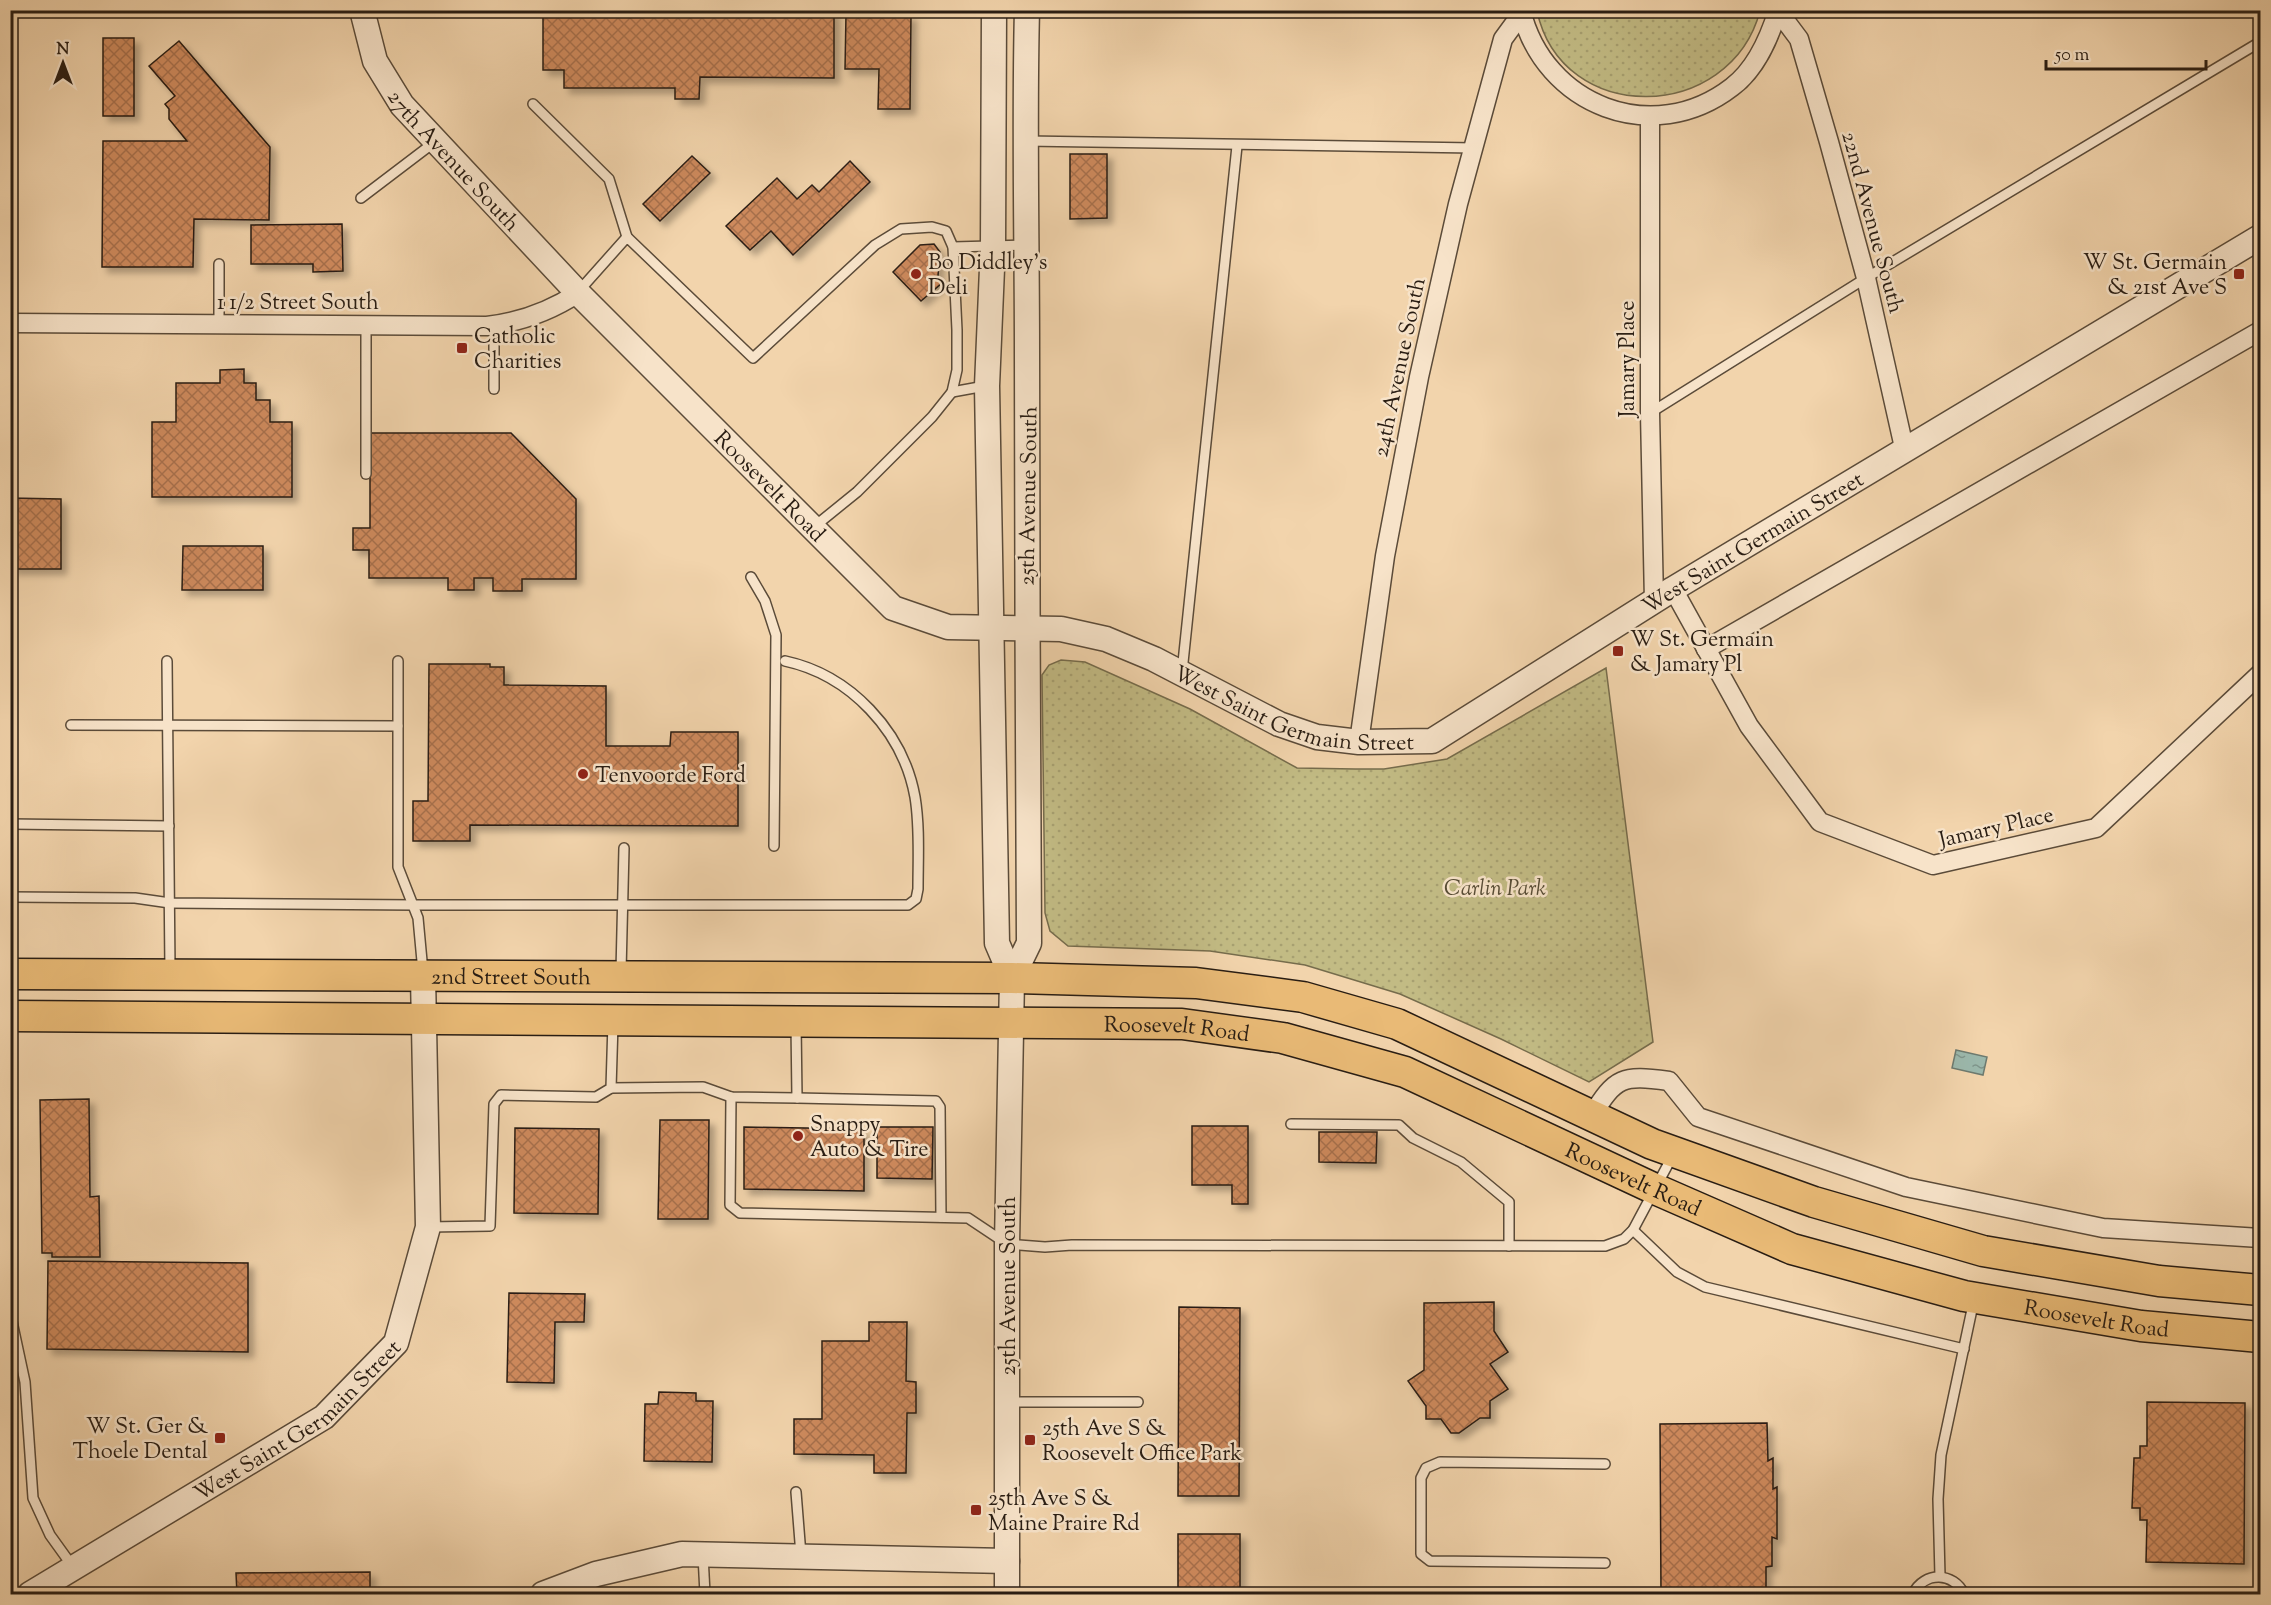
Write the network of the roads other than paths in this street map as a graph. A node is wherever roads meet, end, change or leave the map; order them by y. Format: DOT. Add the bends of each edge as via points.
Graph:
graph roads {
  1 [pos="362,10"];
  2 [pos="994,10"];
  3 [pos="1027,10"];
  4 [pos="1778,11"];
  5 [pos="1521,12"];
  6 [pos="2260,42"];
  7 [pos="533,104"];
  8 [pos="1650,117"];
  9 [pos="436,141"];
  10 [pos="1024,141"];
  11 [pos="1238,146"];
  12 [pos="1474,148"];
  13 [pos="362,198"];
  14 [pos="627,237"];
  15 [pos="2260,237"];
  16 [pos="993,245"];
  17 [pos="1027,245"];
  18 [pos="953,247"];
  19 [pos="219,264"];
  20 [pos="1866,278"];
  21 [pos="578,293"];
  22 [pos="10,323"];
  23 [pos="219,325"];
  24 [pos="366,325"];
  25 [pos="494,325"];
  26 [pos="2260,331"];
  27 [pos="987,386"];
  28 [pos="494,389"];
  29 [pos="952,392"];
  30 [pos="1650,413"];
  31 [pos="1905,452"];
  32 [pos="366,474"];
  33 [pos="813,528"];
  34 [pos="751,577"];
  35 [pos="1663,595"];
  36 [pos="990,627"];
  37 [pos="1025,628"];
  38 [pos="1706,649"];
  39 [pos="167,661"];
  40 [pos="398,661"];
  41 [pos="785,661"];
  42 [pos="1182,674"];
  43 [pos="2260,674"];
  44 [pos="72,725"];
  45 [pos="168,726"];
  46 [pos="398,726"];
  47 [pos="1359,742"];
  48 [pos="10,824"];
  49 [pos="169,826"];
  50 [pos="774,846"];
  51 [pos="624,848"];
  52 [pos="10,897"];
  53 [pos="170,903"];
  54 [pos="415,905"];
  55 [pos="623,905"];
  56 [pos="10,974"];
  57 [pos="170,975"];
  58 [pos="423,976"];
  59 [pos="620,978"];
  60 [pos="1012,978"];
  61 [pos="10,1016"];
  62 [pos="423,1019"];
  63 [pos="613,1019"];
  64 [pos="796,1021"];
  65 [pos="1012,1023"];
  66 [pos="611,1088"];
  67 [pos="731,1097"];
  68 [pos="797,1098"];
  69 [pos="1591,1117"];
  70 [pos="1291,1124"];
  71 [pos="1674,1153"];
  72 [pos="1655,1189"];
  73 [pos="941,1217"];
  74 [pos="428,1227"];
  75 [pos="1633,1230"];
  76 [pos="2260,1238"];
  77 [pos="1007,1244"];
  78 [pos="1509,1246"];
  79 [pos="2260,1290"];
  80 [pos="1975,1298"];
  81 [pos="10,1312"];
  82 [pos="2260,1336"];
  83 [pos="1964,1349"];
  84 [pos="1007,1402"];
  85 [pos="1138,1402"];
  86 [pos="1605,1464"];
  87 [pos="796,1491"];
  88 [pos="692,1555"];
  89 [pos="801,1557"];
  90 [pos="1007,1561"];
  91 [pos="1605,1563"];
  92 [pos="74,1568"];
  93 [pos="1940,1576"];
  94 [pos="30,1594"];
  95 [pos="543,1594"];
  96 [pos="705,1594"];
  97 [pos="1007,1594"];
  98 [pos="1913,1594"];
  99 [pos="1964,1594"];
  1 -- 9 [label="street, 27th Avenue South" via="375,62 385,82"];
  2 -- 16 [label="street, 25th Avenue South"];
  3 -- 10 [label="street, 25th Avenue South"];
  4 -- 8 [label="street" via="1762,53 1733,87 1694,109"];
  4 -- 20 [label="street, 22nd Avenue South" via="1798,39"];
  5 -- 8 [label="street" via="1538,54 1567,88 1606,109"];
  5 -- 12 [label="street, 24th Avenue South" via="1503,39"];
  6 -- 20 [label="lane"];
  7 -- 14 [label="lane" via="609,179"];
  8 -- 30 [label="street, Jamary Place"];
  9 -- 13 [label="lane"];
  9 -- 21 [label="street, 27th Avenue South"];
  10 -- 11 [label="lane"];
  10 -- 17 [label="street, 25th Avenue South"];
  11 -- 12 [label="lane"];
  11 -- 42 [label="lane"];
  12 -- 47 [label="street, 24th Avenue South" via="1419,377 1385,556"];
  14 -- 18 [label="lane" via="753,358 875,245 901,230 932,227 946,231"];
  14 -- 21 [label="lane"];
  15 -- 31 [label="street, West Saint Germain Street"];
  16 -- 17 [label="lane"];
  16 -- 18 [label="lane"];
  16 -- 27 [label="street, 25th Avenue South"];
  17 -- 37 [label="street, 25th Avenue South"];
  18 -- 29 [label="lane" via="957,370"];
  19 -- 23 [label="lane"];
  20 -- 30 [label="lane"];
  20 -- 31 [label="street, 22nd Avenue South"];
  21 -- 25 [label="street, 1 1/2 Street South" via="537,316"];
  21 -- 33 [label="street, Roosevelt Road"];
  22 -- 23 [label="street, 1 1/2 Street South"];
  23 -- 24 [label="street, 1 1/2 Street South"];
  24 -- 25 [label="street, 1 1/2 Street South"];
  24 -- 32 [label="lane"];
  25 -- 28 [label="lane"];
  26 -- 38 [label="street"];
  27 -- 29 [label="lane"];
  27 -- 36 [label="street, 25th Avenue South"];
  29 -- 33 [label="lane" via="857,492"];
  30 -- 35 [label="street, Jamary Place"];
  31 -- 35 [label="street, West Saint Germain Street"];
  33 -- 36 [label="street, Roosevelt Road" via="893,608 948,627"];
  34 -- 50 [label="lane" via="765,601 776,635"];
  35 -- 38 [label="street, Jamary Place"];
  35 -- 47 [label="street, West Saint Germain Street" via="1432,741"];
  36 -- 37 [label="street, West Saint Germain Street"];
  36 -- 60 [label="street, 25th Avenue South" via="997,943"];
  37 -- 42 [label="street, West Saint Germain Street" via="1061,629 1106,639"];
  37 -- 60 [label="street, 25th Avenue South" via="1029,944"];
  38 -- 43 [label="street, Jamary Place" via="1749,726 1820,822 1933,865 2096,828"];
  39 -- 45 [label="lane"];
  40 -- 46 [label="lane"];
  41 -- 55 [label="lane" via="803,665 843,686 871,711 896,745 915,798 916,899 898,906"];
  42 -- 47 [label="street, West Saint Germain Street" via="1279,724 1317,737"];
  44 -- 45 [label="lane"];
  45 -- 46 [label="lane"];
  45 -- 49 [label="lane"];
  46 -- 54 [label="lane" via="398,867"];
  48 -- 49 [label="lane"];
  49 -- 53 [label="lane"];
  51 -- 55 [label="lane"];
  52 -- 53 [label="lane" via="135,898"];
  53 -- 54 [label="lane"];
  53 -- 57 [label="lane"];
  54 -- 55 [label="lane"];
  54 -- 58 [label="lane"];
  55 -- 59 [label="lane"];
  56 -- 57 [label="main road, 2nd Street South"];
  57 -- 58 [label="main road, 2nd Street South"];
  58 -- 59 [label="main road, 2nd Street South"];
  58 -- 62 [label="street, West Saint Germain Street"];
  59 -- 60 [label="main road, 2nd Street South"];
  60 -- 65 [label="street, 25th Avenue South"];
  60 -- 69 [label="main road, Roosevelt Road" via="1196,983 1303,997 1397,1024"];
  61 -- 62 [label="main road, 2nd Street South"];
  62 -- 63 [label="main road, 2nd Street South"];
  62 -- 74 [label="street, West Saint Germain Street"];
  63 -- 64 [label="main road, 2nd Street South"];
  63 -- 66 [label="lane"];
  64 -- 65 [label="main road, 2nd Street South"];
  64 -- 68 [label="lane"];
  65 -- 72 [label="main road, Roosevelt Road" via="1182,1024 1283,1038 1405,1072"];
  65 -- 77 [label="street, 25th Avenue South"];
  66 -- 67 [label="lane" via="703,1087"];
  66 -- 74 [label="lane" via="596,1097 501,1095 494,1104 490,1226"];
  67 -- 68 [label="lane"];
  67 -- 73 [label="lane" via="730,1204 740,1213"];
  68 -- 73 [label="lane" via="936,1101 940,1107"];
  69 -- 71 [label="main road, Roosevelt Road"];
  69 -- 76 [label="street" via="1609,1089 1632,1076 1668,1081 1698,1117 1906,1187 2103,1228"];
  70 -- 78 [label="lane" via="1399,1125 1413,1138 1461,1162 1509,1202"];
  71 -- 72 [label="lane"];
  71 -- 79 [label="main road, Roosevelt Road" via="1814,1202 1983,1251 2159,1281"];
  72 -- 75 [label="lane"];
  72 -- 80 [label="main road, Roosevelt Road" via="1792,1249"];
  73 -- 77 [label="lane" via="968,1218"];
  74 -- 92 [label="street, West Saint Germain Street" via="396,1343 324,1417"];
  75 -- 78 [label="lane" via="1624,1239 1598,1247"];
  75 -- 83 [label="lane" via="1677,1272 1705,1287"];
  77 -- 78 [label="lane" via="1045,1248"];
  77 -- 84 [label="street, 25th Avenue South"];
  80 -- 82 [label="main road, Roosevelt Road" via="2141,1326"];
  80 -- 83 [label="lane"];
  81 -- 92 [label="lane" via="25,1382 33,1498 50,1534"];
  83 -- 93 [label="lane" via="1939,1477"];
  84 -- 85 [label="lane"];
  84 -- 90 [label="street, 25th Avenue South"];
  86 -- 91 [label="lane" via="1440,1462 1426,1468 1421,1478 1424,1558 1437,1562"];
  87 -- 89 [label="lane"];
  88 -- 89 [label="street"];
  88 -- 95 [label="street" via="596,1574"];
  88 -- 96 [label="lane"];
  89 -- 90 [label="street"];
  90 -- 97 [label="street, 25th Avenue South"];
  92 -- 94 [label="street, West Saint Germain Street"];
  93 -- 98 [label="lane" via="1925,1580"];
  93 -- 99 [label="lane" via="1954,1581"];
}
